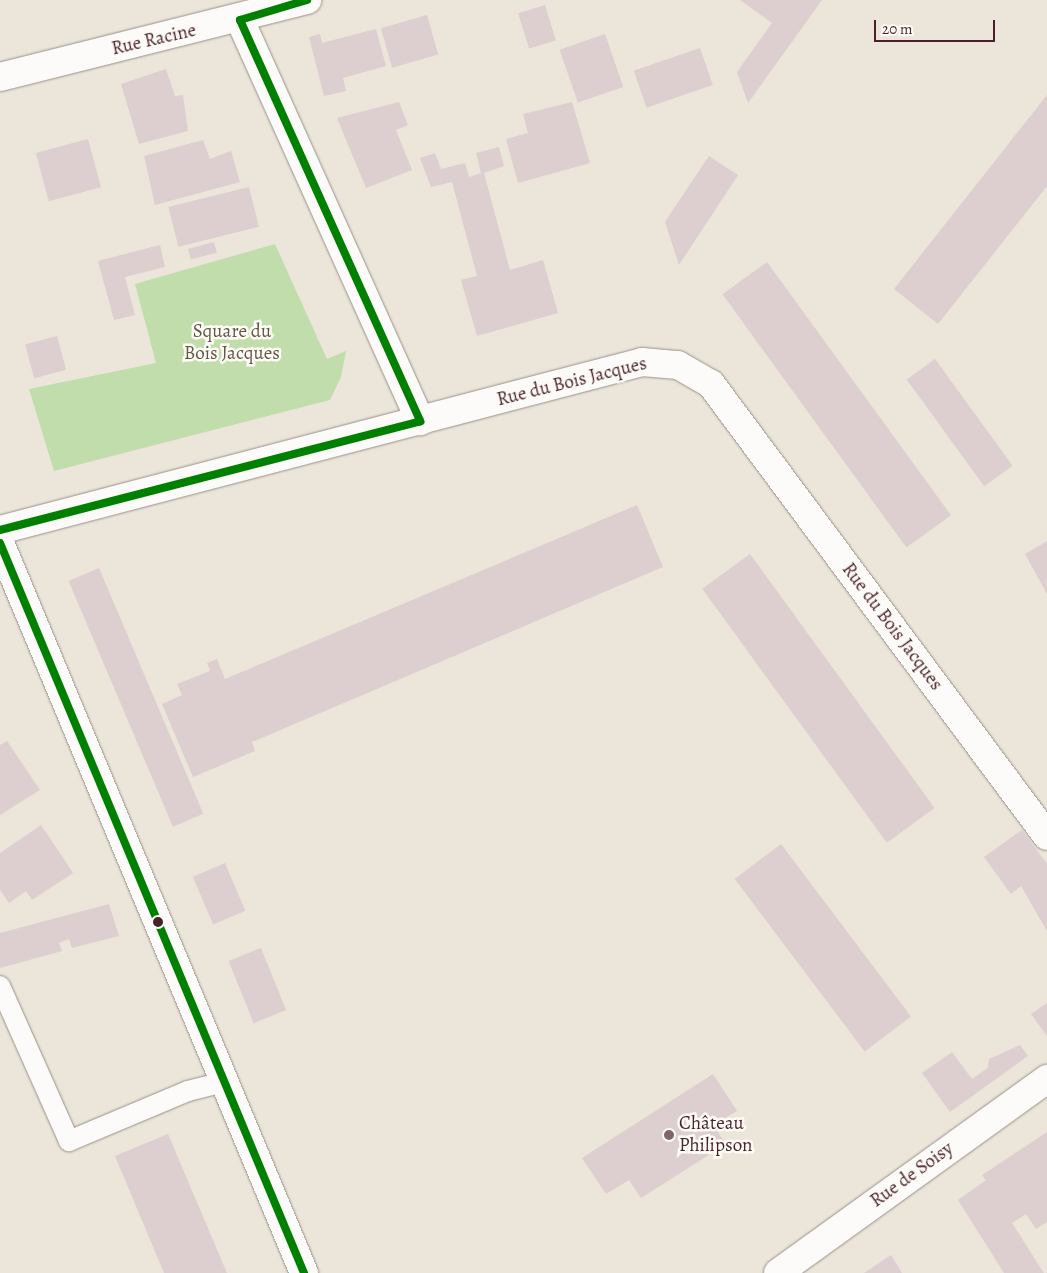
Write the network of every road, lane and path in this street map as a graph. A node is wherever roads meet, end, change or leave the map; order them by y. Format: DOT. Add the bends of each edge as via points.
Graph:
graph roads {
  1 [pos="307,0"];
  2 [pos="240,20"];
  3 [pos="0,77"];
  4 [pos="420,421"];
  5 [pos="0,530"];
  6 [pos="0,543"];
  7 [pos="1047,836"];
  8 [pos="0,986"];
  9 [pos="1047,1079"];
  10 [pos="224,1082"];
  11 [pos="304,1273"];
  12 [pos="778,1273"];
  1 -- 2 [label="street, Rue Racine"];
  2 -- 3 [label="street, Rue Racine"];
  2 -- 4 [label="street"];
  4 -- 5 [label="street, Rue du Bois Jacques"];
  4 -- 7 [label="street, Rue du Bois Jacques" via="642,362 678,365 711,384"];
  6 -- 10 [label="street"];
  8 -- 10 [label="lane" via="69,1141 188,1091"];
  9 -- 12 [label="street, Rue de Soisy"];
  10 -- 11 [label="street"];
}
